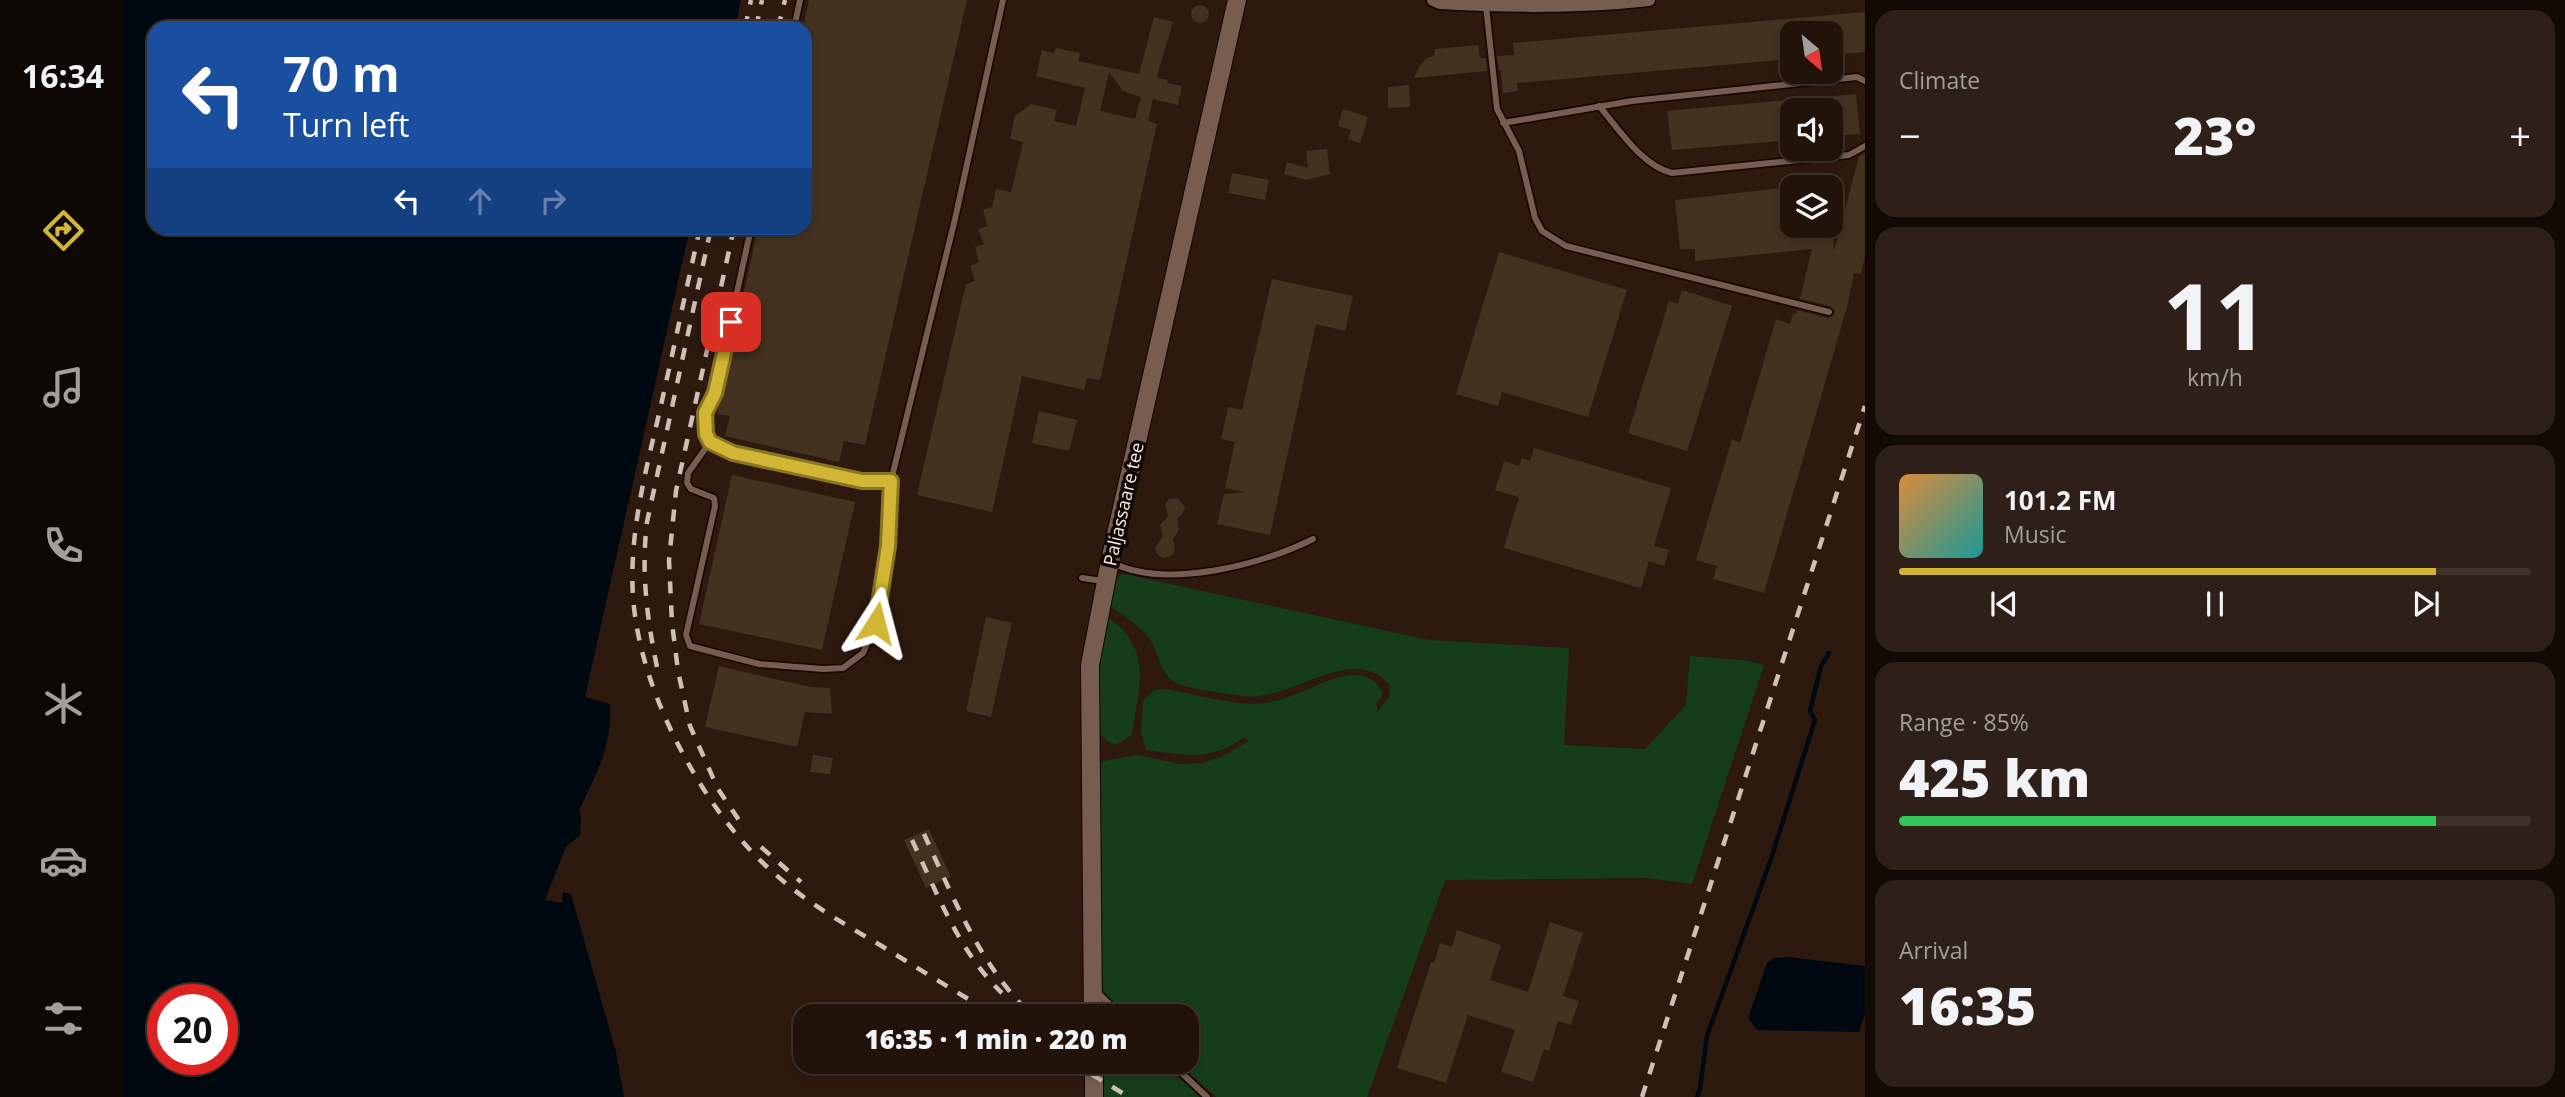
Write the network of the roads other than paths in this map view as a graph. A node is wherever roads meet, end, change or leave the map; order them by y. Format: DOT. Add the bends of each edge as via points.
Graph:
graph roads {
  1 [pos="800,0"];
  2 [pos="1003,0"];
  3 [pos="1237,0"];
  4 [pos="1433,0"];
  5 [pos="1644,0"];
  6 [pos="1486,6"];
  7 [pos="796,21"];
  8 [pos="1865,81"];
  9 [pos="1599,106"];
  10 [pos="1503,122"];
  11 [pos="1865,146"];
  12 [pos="749,235"];
  13 [pos="1829,312"];
  14 [pos="710,442"];
  15 [pos="891,481"];
  16 [pos="1313,539"];
  17 [pos="1110,561"];
  18 [pos="1082,578"];
  19 [pos="1105,581"];
  20 [pos="1093,988"];
  21 [pos="1093,1004"];
  22 [pos="1110,1004"];
  23 [pos="1094,1074"];
  24 [pos="1183,1074"];
  25 [pos="1094,1097"];
  26 [pos="1207,1097"];
  1 -- 7 [label="lane"];
  2 -- 15 [label="lane"];
  3 -- 17 [label="street, Paljassaare tee"];
  4 -- 6 [label="street"];
  5 -- 6 [label="street"];
  6 -- 10 [label="lane" via="1497,109"];
  8 -- 9 [label="lane" via="1857,77"];
  9 -- 10 [label="lane"];
  9 -- 11 [label="lane" via="1649,163 1672,173 1849,155"];
  10 -- 13 [label="lane" via="1520,151 1535,218 1553,240"];
  12 -- 14 [label="lane" via="715,393 705,413"];
  14 -- 15 [label="lane" via="733,453 862,481"];
  14 -- 15 [label="lane" via="688,473 691,489 714,498 715,506 687,635 690,646 760,664 843,668 863,653 876,623 888,546"];
  16 -- 17 [label="lane" via="1268,559 1193,572 1155,575"];
  17 -- 19 [label="street, Paljassaare tee"];
  18 -- 19 [label="lane"];
  19 -- 20 [label="street, Paljassaare tee" via="1090,665"];
  20 -- 21 [label="street, Paljassaare tee"];
  20 -- 22 [label="lane"];
  23 -- 25 [label="street"];
  24 -- 26 [label="lane"];
}
